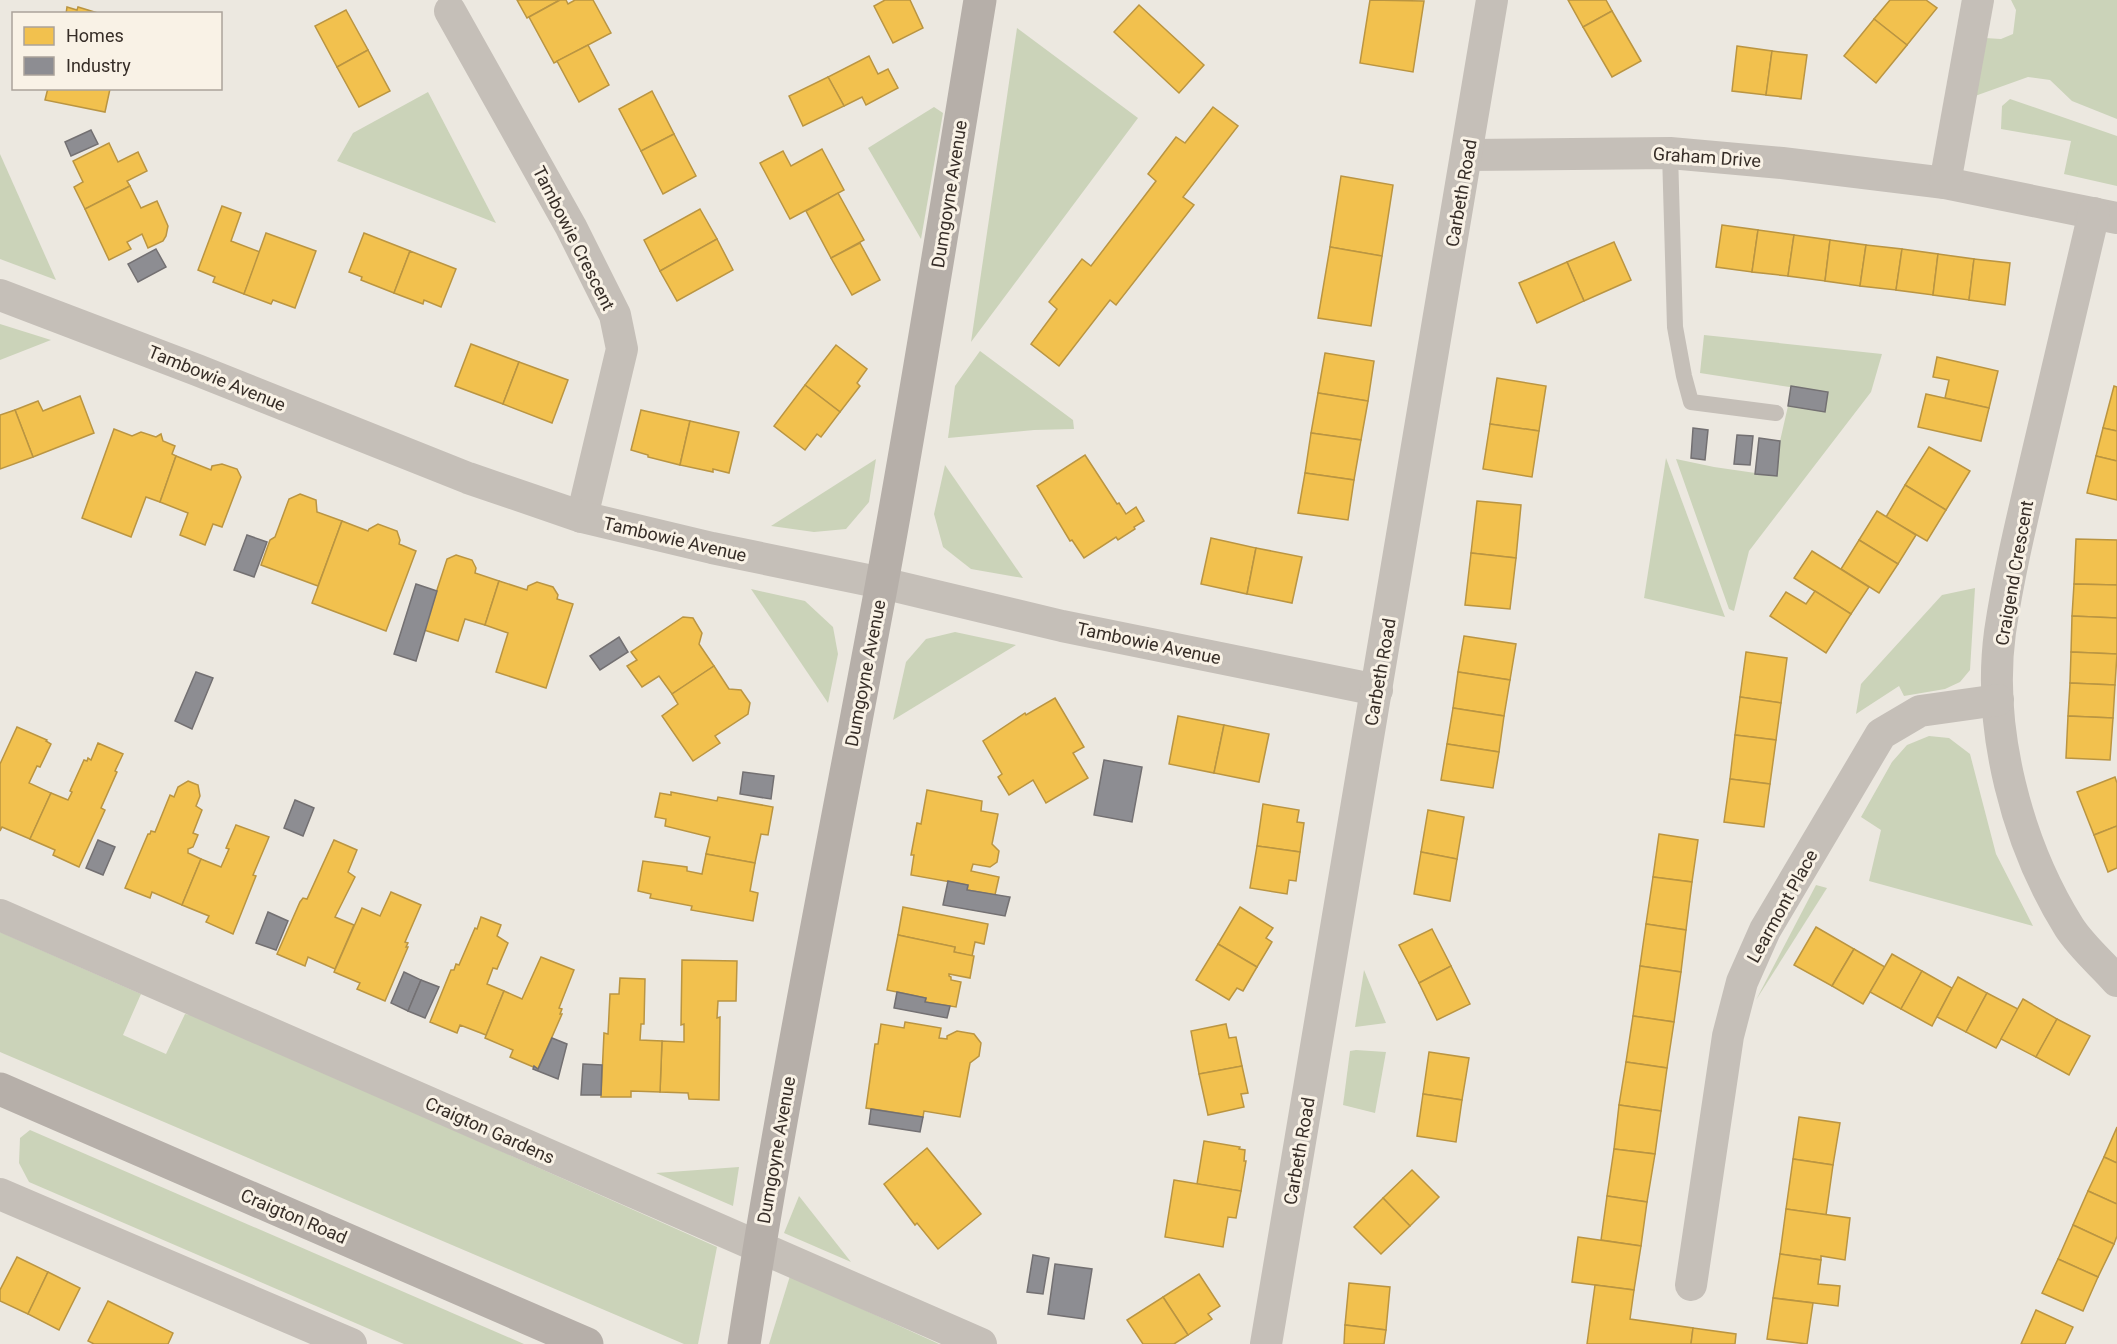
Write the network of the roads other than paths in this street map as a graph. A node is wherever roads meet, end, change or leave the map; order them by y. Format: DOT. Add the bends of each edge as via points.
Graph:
graph roads {
  1 [pos="980,0"];
  2 [pos="1492,0"];
  3 [pos="1978,0"];
  4 [pos="450,11"];
  5 [pos="1670,153"];
  6 [pos="1467,155"];
  7 [pos="1945,183"];
  8 [pos="2106,215"];
  9 [pos="0,295"];
  10 [pos="1776,413"];
  11 [pos="582,517"];
  12 [pos="882,584"];
  13 [pos="1377,690"];
  14 [pos="1998,700"];
  15 [pos="0,915"];
  16 [pos="2117,981"];
  17 [pos="2,1095"];
  18 [pos="0,1194"];
  19 [pos="758,1248"];
  20 [pos="1691,1285"];
  21 [pos="351,1344"];
  22 [pos="587,1344"];
  23 [pos="744,1344"];
  24 [pos="981,1344"];
  25 [pos="1266,1344"];
  1 -- 12 [label="street, Dumgoyne Avenue"];
  2 -- 6 [label="street, Carbeth Road"];
  3 -- 7 [label="street"];
  4 -- 11 [label="street, Tambowie Crescent" via="571,227 615,315 622,349"];
  5 -- 6 [label="street, Graham Drive"];
  5 -- 7 [label="street, Graham Drive" via="1782,162"];
  5 -- 10 [label="lane" via="1675,327 1691,402"];
  6 -- 13 [label="street, Carbeth Road"];
  7 -- 8 [label="street, Graham Drive"];
  8 -- 14 [label="street, Craigend Crescent" via="2018,536 2000,634"];
  9 -- 11 [label="street, Tambowie Avenue" via="468,478"];
  11 -- 12 [label="street, Tambowie Avenue"];
  12 -- 13 [label="street, Tambowie Avenue" via="1062,626"];
  12 -- 19 [label="street, Dumgoyne Avenue"];
  13 -- 25 [label="street, Carbeth Road"];
  14 -- 16 [label="street, Craigend Crescent" via="2003,757 2035,864 2070,928"];
  14 -- 20 [label="street, Learmont Place" via="1920,711 1881,734 1765,930 1742,982 1728,1036"];
  15 -- 19 [label="street, Craigton Gardens"];
  17 -- 22 [label="street, Craigton Road"];
  18 -- 21 [label="street"];
  19 -- 23 [label="street, Dumgoyne Avenue"];
  19 -- 24 [label="street, Craigton Gardens"];
}
